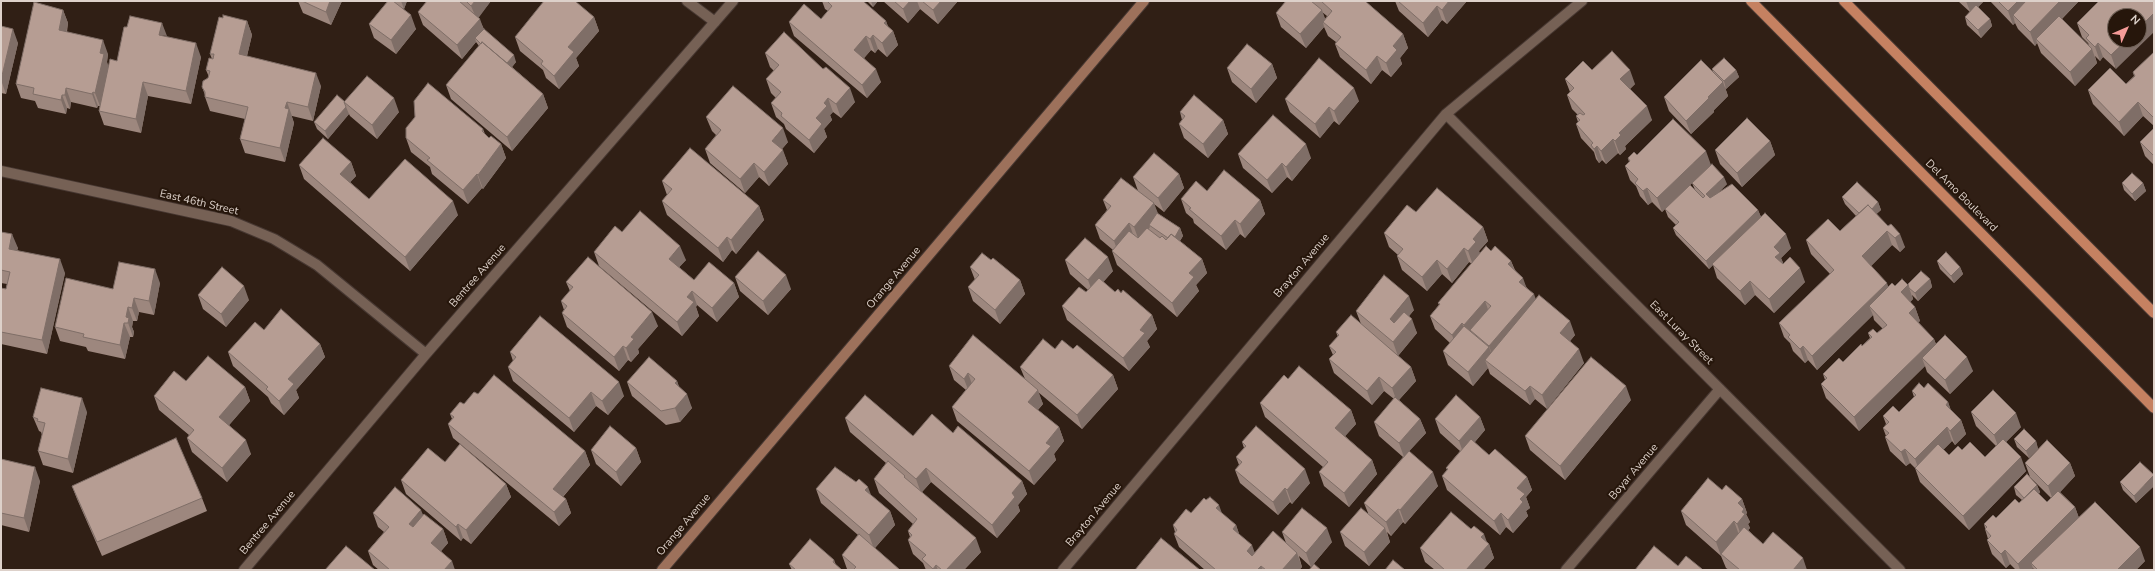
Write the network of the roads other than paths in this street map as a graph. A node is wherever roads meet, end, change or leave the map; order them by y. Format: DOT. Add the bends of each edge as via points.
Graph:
graph roads {
  1 [pos="687,1"];
  2 [pos="733,1"];
  3 [pos="1144,1"];
  4 [pos="1582,1"];
  5 [pos="1751,1"];
  6 [pos="1844,1"];
  7 [pos="715,22"];
  8 [pos="1446,114"];
  9 [pos="1,171"];
  10 [pos="2154,313"];
  11 [pos="426,354"];
  12 [pos="1720,389"];
  13 [pos="2154,408"];
  14 [pos="244,570"];
  15 [pos="662,570"];
  16 [pos="1063,570"];
  17 [pos="1566,570"];
  18 [pos="1900,570"];
  1 -- 7 [label="street"];
  2 -- 7 [label="street, Bentree Avenue"];
  3 -- 15 [label="street, Orange Avenue"];
  4 -- 8 [label="street, Brayton Avenue"];
  5 -- 13 [label="main road, Del Amo Boulevard"];
  6 -- 10 [label="main road"];
  7 -- 11 [label="street, Bentree Avenue"];
  8 -- 12 [label="street, East Luray Street"];
  8 -- 16 [label="street, Brayton Avenue"];
  9 -- 11 [label="street, East 46th Street" via="231,221 274,239 317,265"];
  11 -- 14 [label="street, Bentree Avenue"];
  12 -- 17 [label="street, Boyar Avenue"];
  12 -- 18 [label="street, East Luray Street"];
}
